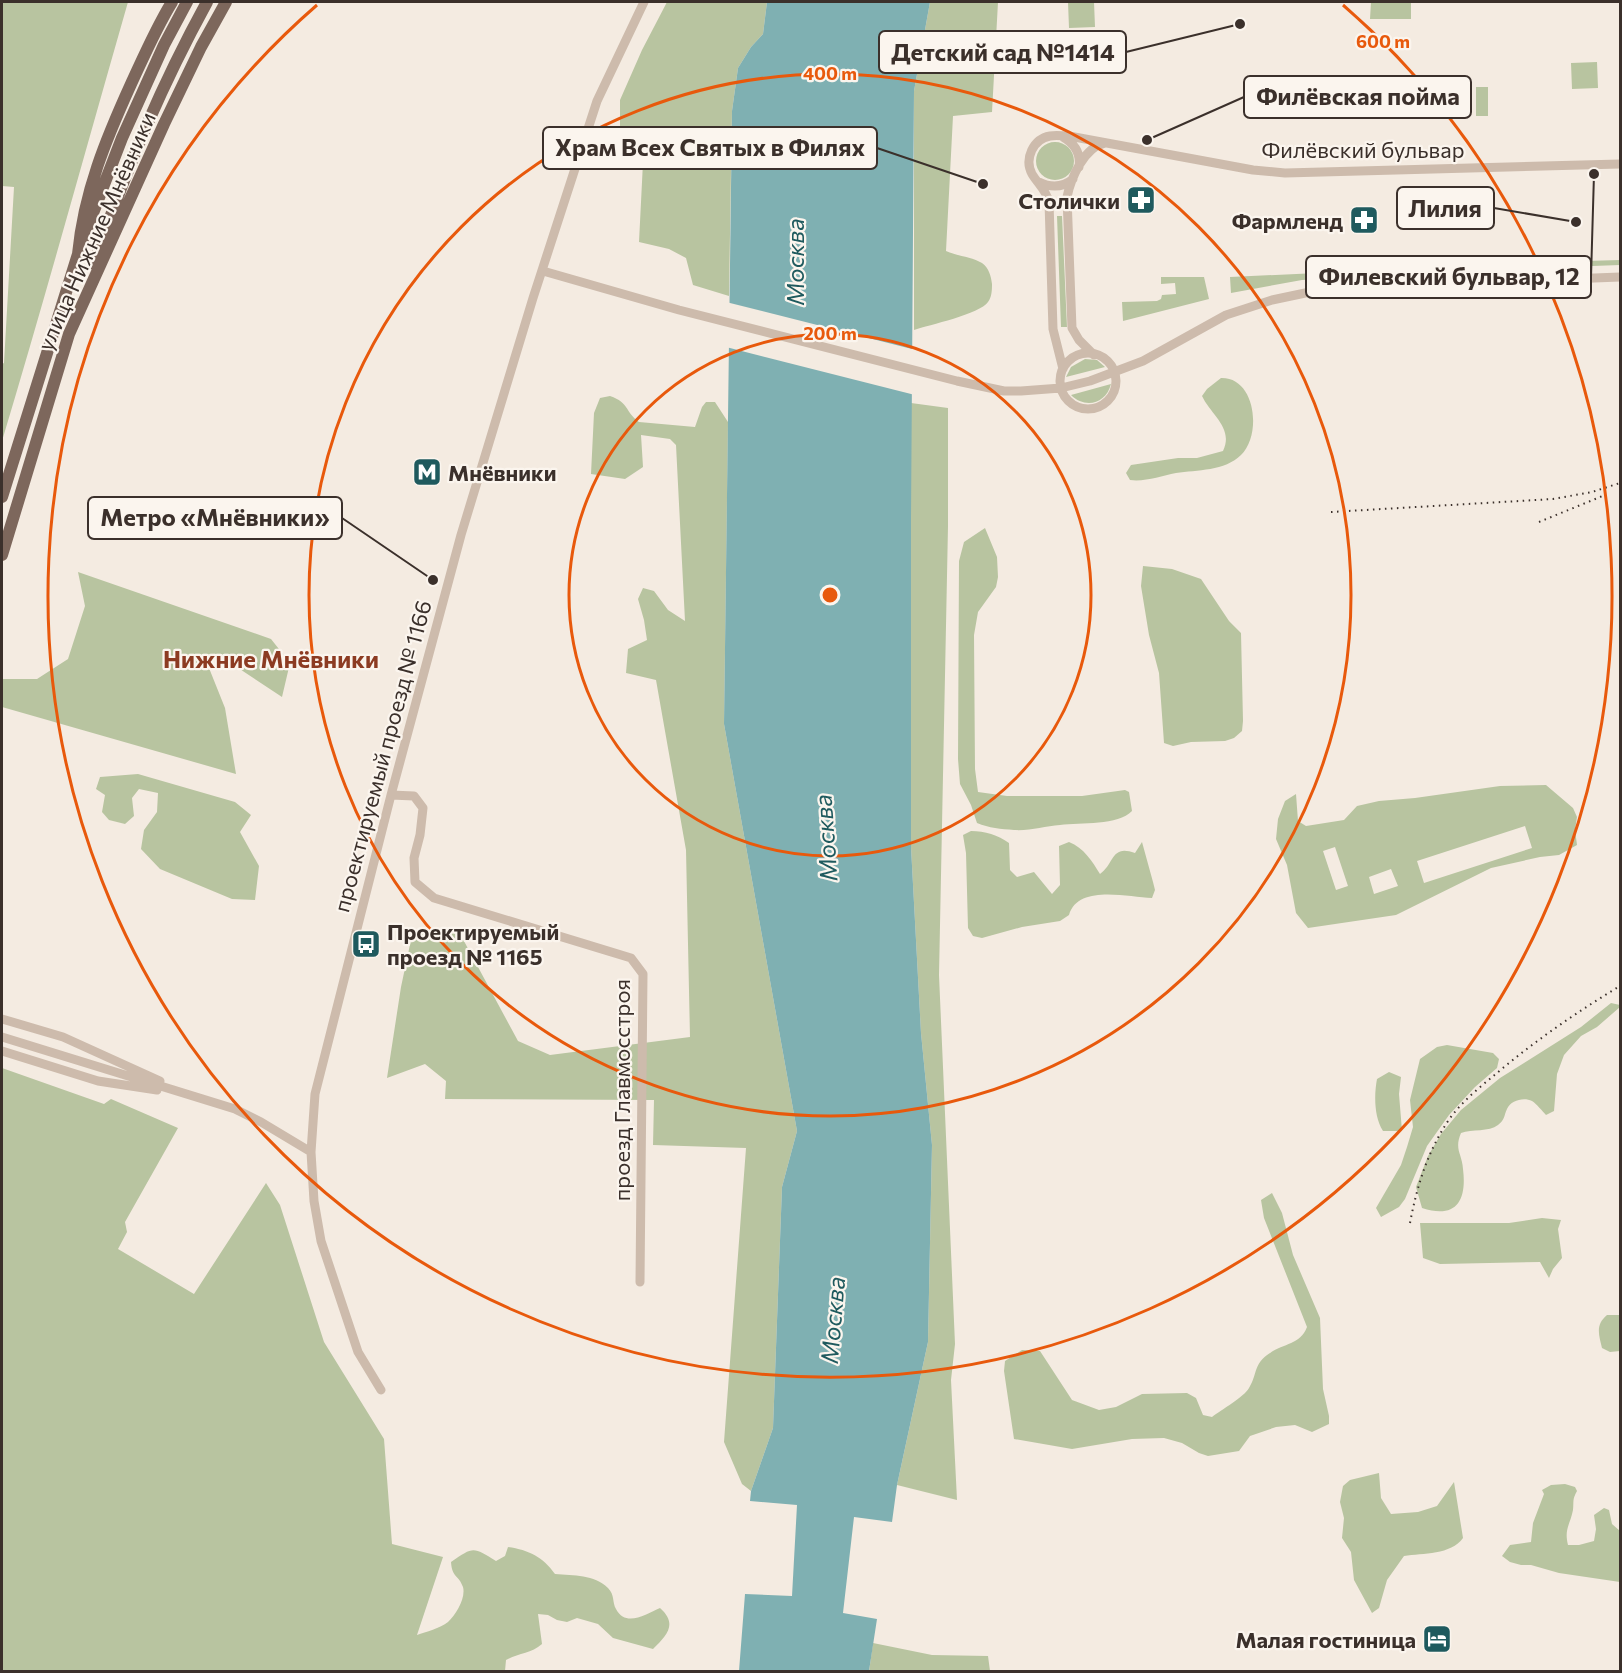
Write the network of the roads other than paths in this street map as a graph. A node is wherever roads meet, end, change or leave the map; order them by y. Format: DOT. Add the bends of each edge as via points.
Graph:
graph roads {
  1 [pos="172,2"];
  2 [pos="187,2"];
  3 [pos="207,2"];
  4 [pos="226,2"];
  5 [pos="644,2"];
  6 [pos="1058,136"];
  7 [pos="1108,143"];
  8 [pos="1620,164"];
  9 [pos="1076,173"];
  10 [pos="1039,182"];
  11 [pos="78,254"];
  12 [pos="543,271"];
  13 [pos="1620,277"];
  14 [pos="77,316"];
  15 [pos="1095,354"];
  16 [pos="1064,369"];
  17 [pos="1115,373"];
  18 [pos="1061,388"];
  19 [pos="2,497"];
  20 [pos="2,555"];
  21 [pos="391,795"];
  22 [pos="2,1018"];
  23 [pos="2,1036"];
  24 [pos="2,1051"];
  25 [pos="189,1094"];
  26 [pos="311,1152"];
  27 [pos="640,1282"];
  28 [pos="381,1390"];
  1 -- 11 [label="main road, улица Нижние Мнёвники" via="109,133 87,197"];
  2 -- 11 [label="main road" via="122,138"];
  3 -- 14 [label="main road" via="179,52 138,142"];
  4 -- 14 [label="main road, улица Нижние Мнёвники" via="164,124"];
  5 -- 12 [label="street, проектируемый проезд № 1166" via="597,100"];
  6 -- 7 [label="street, Филёвский бульвар"];
  6 -- 9 [label="street" via="1070,141 1078,151 1080,163"];
  6 -- 10 [label="street" via="1044,138 1031,150 1029,167"];
  7 -- 8 [label="street, Филёвский бульвар" via="1285,173"];
  7 -- 9 [label="street" via="1090,150"];
  9 -- 10 [label="street" via="1068,182 1054,187"];
  9 -- 15 [label="street" via="1067,197 1072,328"];
  10 -- 16 [label="street" via="1049,202 1053,329"];
  11 -- 19 [label="main road, улица Нижние Мнёвники"];
  12 -- 18 [label="street" via="957,381 1004,390"];
  12 -- 21 [label="street, проектируемый проезд № 1166" via="455,555"];
  13 -- 17 [label="street" via="1310,292 1226,315 1158,354"];
  14 -- 20 [label="main road, улица Нижние Мнёвники"];
  15 -- 16 [label="street" via="1077,356"];
  15 -- 17 [label="street" via="1105,359"];
  16 -- 18 [label="street"];
  17 -- 18 [label="street"];
  17 -- 18 [label="street" via="1115,391 1096,408 1072,404"];
  21 -- 26 [label="street, проектируемый проезд № 1166" via="315,1094"];
  21 -- 27 [label="street, проезд Главмосстроя" via="414,796 423,808 414,858 415,882 434,898 631,958 643,974"];
  22 -- 25 [label="street" via="63,1037"];
  23 -- 25 [label="street"];
  24 -- 25 [label="street" via="98,1081"];
  25 -- 26 [label="street" via="236,1109"];
  26 -- 28 [label="street" via="321,1241 358,1352"];
}
